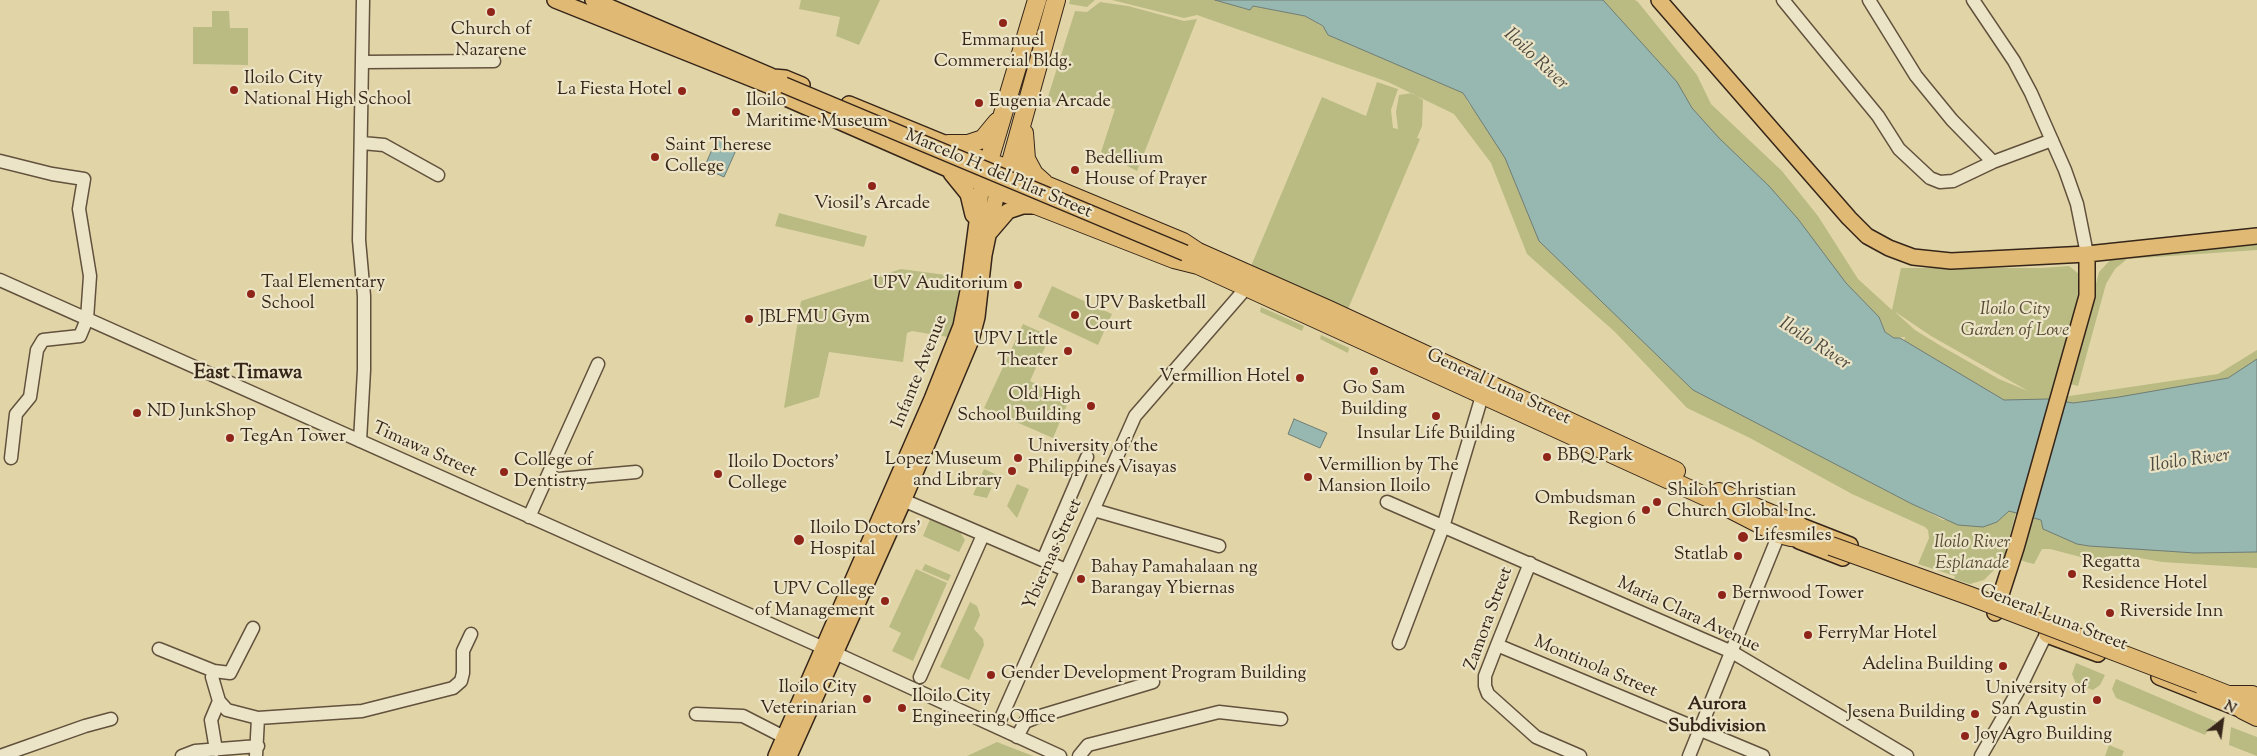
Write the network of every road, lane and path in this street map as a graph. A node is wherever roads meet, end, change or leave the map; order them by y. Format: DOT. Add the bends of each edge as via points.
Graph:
graph roads {
  1 [pos="363,0"];
  2 [pos="555,0"];
  3 [pos="593,0"];
  4 [pos="1056,0"];
  5 [pos="1658,0"];
  6 [pos="1783,0"];
  7 [pos="1869,0"];
  8 [pos="1973,0"];
  9 [pos="1035,6"];
  10 [pos="1052,18"];
  11 [pos="494,60"];
  12 [pos="364,62"];
  13 [pos="775,83"];
  14 [pos="1004,110"];
  15 [pos="1025,116"];
  16 [pos="2052,140"];
  17 [pos="362,143"];
  18 [pos="948,144"];
  19 [pos="0,161"];
  20 [pos="988,161"];
  21 [pos="1994,162"];
  22 [pos="947,168"];
  23 [pos="1010,170"];
  24 [pos="438,175"];
  25 [pos="982,184"];
  26 [pos="1048,187"];
  27 [pos="1002,192"];
  28 [pos="1040,206"];
  29 [pos="981,232"];
  30 [pos="2257,236"];
  31 [pos="2087,254"];
  32 [pos="1194,257"];
  33 [pos="0,280"];
  34 [pos="1247,287"];
  35 [pos="87,319"];
  36 [pos="598,364"];
  37 [pos="1482,396"];
  38 [pos="1518,405"];
  39 [pos="360,441"];
  40 [pos="1087,457"];
  41 [pos="11,458"];
  42 [pos="636,472"];
  43 [pos="547,480"];
  44 [pos="903,500"];
  45 [pos="1387,502"];
  46 [pos="1094,510"];
  47 [pos="529,517"];
  48 [pos="1443,527"];
  49 [pos="1789,532"];
  50 [pos="984,535"];
  51 [pos="1219,546"];
  52 [pos="1043,560"];
  53 [pos="1530,563"];
  54 [pos="1066,570"];
  55 [pos="1999,598"];
  56 [pos="851,602"];
  57 [pos="1994,613"];
  58 [pos="2052,619"];
  59 [pos="253,628"];
  60 [pos="471,634"];
  61 [pos="2048,635"];
  62 [pos="1400,643"];
  63 [pos="1496,646"];
  64 [pos="159,649"];
  65 [pos="829,650"];
  66 [pos="1732,652"];
  67 [pos="214,671"];
  68 [pos="920,677"];
  69 [pos="1153,682"];
  70 [pos="220,702"];
  71 [pos="2252,705"];
  72 [pos="696,714"];
  73 [pos="258,718"];
  74 [pos="111,719"];
  75 [pos="1281,719"];
  76 [pos="997,727"];
  77 [pos="1698,730"];
  78 [pos="784,737"];
  79 [pos="1017,737"];
  80 [pos="216,750"];
  81 [pos="257,751"];
  82 [pos="0,756"];
  83 [pos="182,756"];
  84 [pos="776,756"];
  85 [pos="790,756"];
  86 [pos="1060,756"];
  87 [pos="1079,756"];
  88 [pos="1580,756"];
  89 [pos="1689,756"];
  90 [pos="1764,756"];
  91 [pos="1908,756"];
  92 [pos="1981,756"];
  1 -- 12 [label="street"];
  2 -- 13 [label="main road, Marcelo H. del Pilar Street"];
  3 -- 13 [label="main road, Marcelo H. del Pilar Street"];
  4 -- 10 [label="highway"];
  5 -- 31 [label="main road" via="1867,236 1914,257 1951,261"];
  6 -- 21 [label="street" via="1878,116 1899,149 1930,178 1940,182 1953,181"];
  7 -- 21 [label="street" via="1916,76 1952,120"];
  8 -- 16 [label="street" via="2018,69"];
  9 -- 10 [label="highway"];
  9 -- 14 [label="highway"];
  10 -- 15 [label="highway"];
  11 -- 12 [label="street"];
  12 -- 17 [label="street"];
  13 -- 18 [label="main road, Marcelo H. del Pilar Street" via="784,78"];
  13 -- 22 [label="main road, Marcelo H. del Pilar Street" via="781,96"];
  13 -- 32 [label="main road, Marcelo H. del Pilar Street, bridge"];
  14 -- 18 [label="highway" via="983,139 968,144"];
  14 -- 20 [label="highway"];
  15 -- 23 [label="highway"];
  15 -- 26 [label="highway" via="1026,159 1034,174"];
  16 -- 21 [label="street"];
  16 -- 31 [label="street" via="2077,204"];
  17 -- 24 [label="street" via="384,145"];
  17 -- 39 [label="street" via="360,240 364,370"];
  18 -- 20 [label="main road, Marcelo H. del Pilar Street"];
  19 -- 35 [label="street" via="84,180 79,209 90,276"];
  20 -- 23 [label="highway, Marcelo H. del Pilar Street"];
  20 -- 25 [label="highway"];
  22 -- 25 [label="main road, Marcelo H. del Pilar Street"];
  22 -- 29 [label="main road" via="968,194"];
  23 -- 26 [label="highway, General Luna Street"];
  23 -- 27 [label="highway"];
  25 -- 27 [label="highway, Marcelo H. del Pilar Street"];
  25 -- 29 [label="main road, Infante Avenue"];
  26 -- 32 [label="highway, General Luna Street" via="1183,242"];
  27 -- 28 [label="highway, General Luna Street"];
  27 -- 29 [label="main road, Infante Avenue" via="996,197"];
  28 -- 29 [label="main road" via="1023,206 1008,211"];
  28 -- 32 [label="highway, General Luna Street" via="1174,259"];
  29 -- 44 [label="main road, Infante Avenue" via="977,317"];
  29 -- 56 [label="main road, Infante Avenue" via="961,326"];
  30 -- 31 [label="main road"];
  31 -- 55 [label="main road" via="2087,296 2024,522"];
  32 -- 34 [label="highway, General Luna Street"];
  32 -- 38 [label="highway, General Luna Street" via="1271,283"];
  33 -- 35 [label="street, Timawa Street"];
  34 -- 37 [label="highway, General Luna Street"];
  34 -- 46 [label="street, Ybiernas Street" via="1135,416"];
  35 -- 39 [label="street, Timawa Street"];
  35 -- 41 [label="street" via="80,336 43,340 37,350 30,397 16,414"];
  36 -- 43 [label="street"];
  37 -- 38 [label="highway, General Luna Street"];
  37 -- 48 [label="street"];
  38 -- 49 [label="highway, General Luna Street" via="1711,500"];
  39 -- 47 [label="street, Timawa Street"];
  40 -- 52 [label="street"];
  42 -- 43 [label="street"];
  43 -- 47 [label="street"];
  44 -- 50 [label="street"];
  44 -- 56 [label="main road, Infante Avenue"];
  45 -- 48 [label="street, Maria Clara Avenue"];
  46 -- 51 [label="street"];
  46 -- 54 [label="street, Ybiernas Street"];
  47 -- 65 [label="street, Timawa Street"];
  48 -- 53 [label="street, Maria Clara Avenue"];
  48 -- 62 [label="street"];
  49 -- 55 [label="main road, General Luna Street"];
  49 -- 57 [label="main road, General Luna Street" via="1884,574"];
  49 -- 66 [label="street"];
  49 -- 71 [label="highway, General Luna Street, bridge" via="1989,603"];
  50 -- 52 [label="street"];
  50 -- 68 [label="street"];
  52 -- 54 [label="street"];
  53 -- 63 [label="street, Zamora Street"];
  53 -- 66 [label="street, Maria Clara Avenue"];
  54 -- 76 [label="street, Ybiernas Street"];
  55 -- 57 [label="main road"];
  55 -- 58 [label="main road, General Luna Street"];
  56 -- 65 [label="main road, Infante Avenue"];
  57 -- 61 [label="main road, General Luna Street"];
  58 -- 61 [label="street"];
  58 -- 71 [label="main road, General Luna Street"];
  59 -- 67 [label="street" via="230,673"];
  60 -- 73 [label="street" via="464,651 461,681 452,688 362,712"];
  61 -- 71 [label="main road, General Luna Street"];
  61 -- 92 [label="street"];
  63 -- 77 [label="street, Montinola Street"];
  63 -- 88 [label="street, Zamora Street" via="1484,681 1488,694 1536,737"];
  64 -- 67 [label="street"];
  65 -- 76 [label="street, Timawa Street"];
  65 -- 78 [label="main road, Infante Avenue"];
  65 -- 85 [label="main road, Infante Avenue"];
  66 -- 77 [label="street"];
  66 -- 91 [label="street, Maria Clara Avenue"];
  67 -- 70 [label="street" via="212,677"];
  69 -- 79 [label="street" via="1024,722"];
  70 -- 73 [label="street" via="227,710"];
  70 -- 80 [label="street" via="211,720"];
  72 -- 78 [label="street" via="743,716"];
  73 -- 81 [label="street"];
  74 -- 82 [label="street"];
  75 -- 87 [label="street" via="1219,712 1088,745"];
  76 -- 79 [label="street, Timawa Street"];
  77 -- 89 [label="street"];
  77 -- 90 [label="street, Montinola Street"];
  78 -- 84 [label="main road, Infante Avenue"];
  79 -- 86 [label="street, Timawa Street"];
  80 -- 81 [label="street"];
  80 -- 83 [label="street" via="195,751"];
}
